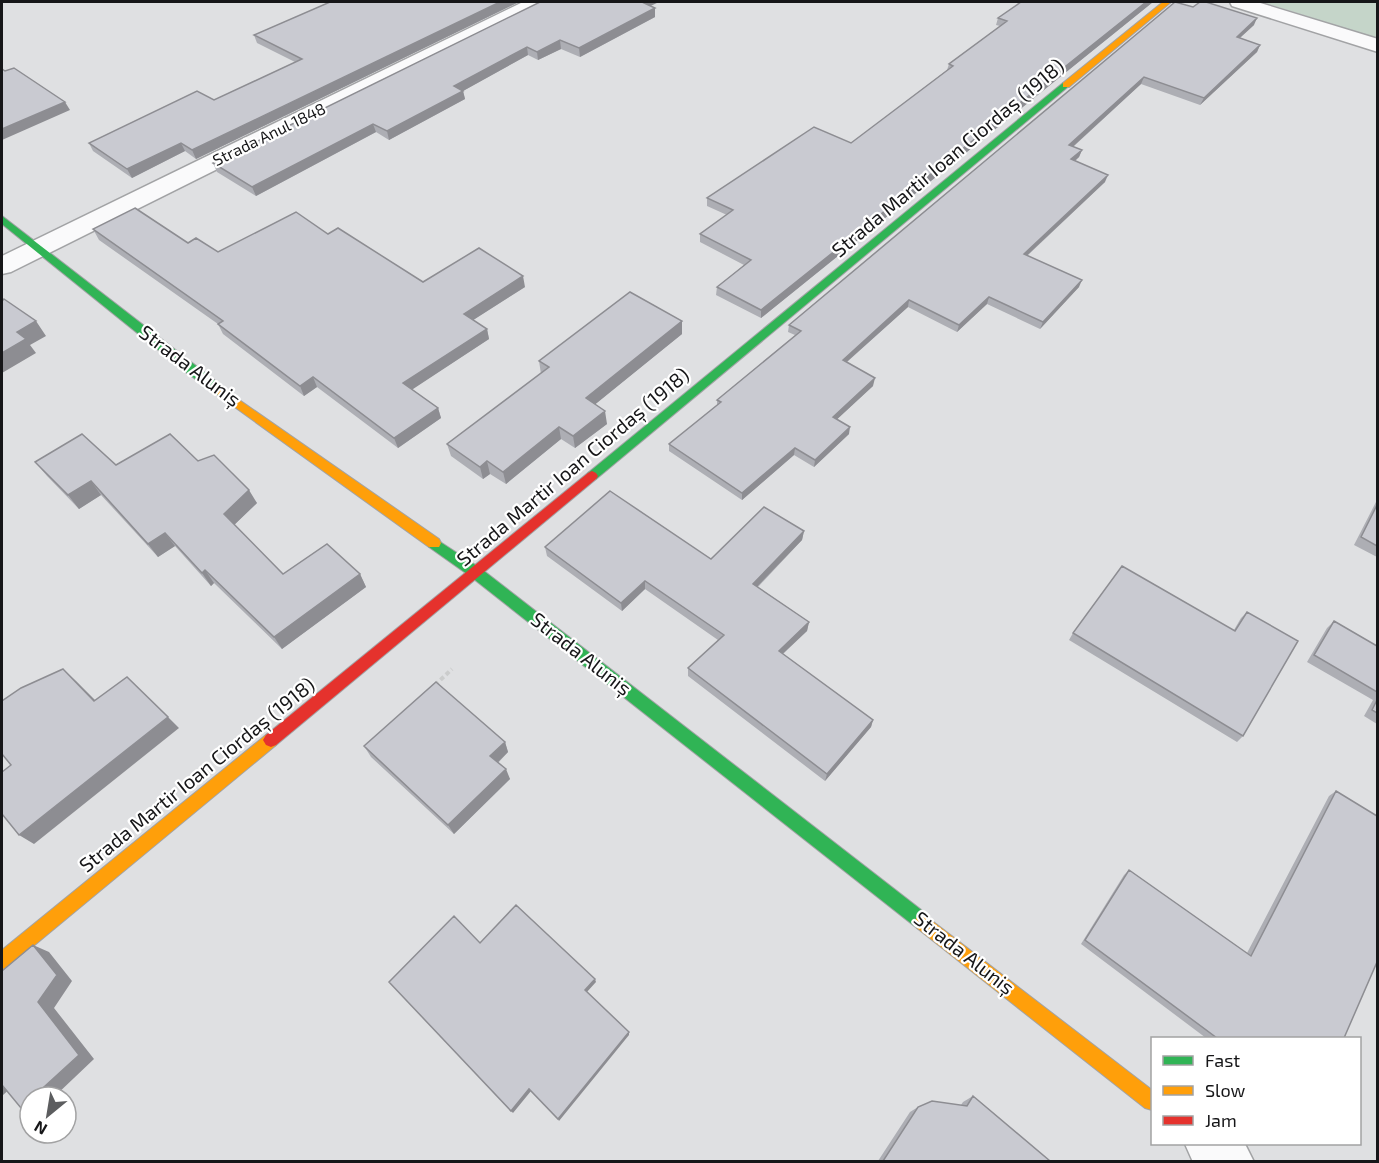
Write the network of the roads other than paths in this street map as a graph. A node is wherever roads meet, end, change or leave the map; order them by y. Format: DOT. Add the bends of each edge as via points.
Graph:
graph roads {
  1 [pos="537,2"];
  2 [pos="1167,2"];
  3 [pos="1239,2"];
  4 [pos="1377,46"];
  5 [pos="2,219"];
  6 [pos="38,248"];
  7 [pos="2,266"];
  8 [pos="476,572"];
  9 [pos="2,961"];
  10 [pos="1151,1100"];
  11 [pos="1211,1145"];
  12 [pos="1231,1161"];
  1 -- 6 [label="street, Strada Anul 1848"];
  2 -- 8 [label="street, Strada Martir Ioan Ciordaș (1918)"];
  3 -- 4 [label="street"];
  5 -- 6 [label="street, Strada Aluniș"];
  6 -- 7 [label="street, Strada Anul 1848"];
  6 -- 8 [label="street, Strada Aluniș" via="191,370"];
  8 -- 9 [label="street, Strada Martir Ioan Ciordaș (1918)"];
  8 -- 10 [label="street, Strada Aluniș"];
  11 -- 12 [label="street"];
}
